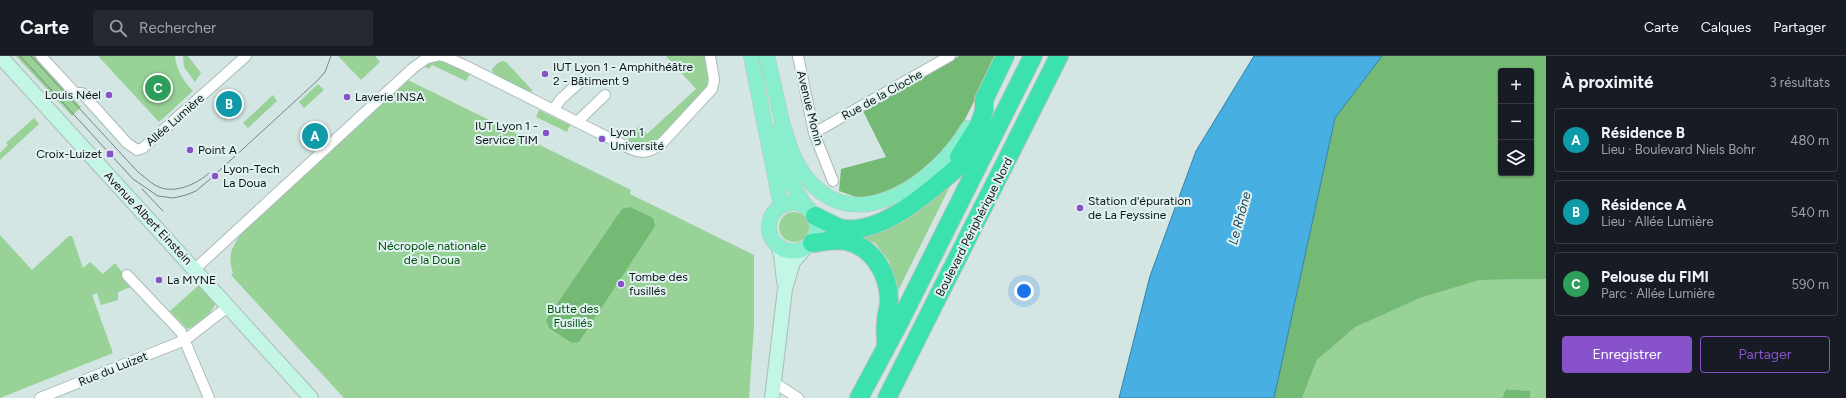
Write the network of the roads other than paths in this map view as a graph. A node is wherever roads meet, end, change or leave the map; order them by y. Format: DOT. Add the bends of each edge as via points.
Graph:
graph roads {
  1 [pos="0,56"];
  2 [pos="41,56"];
  3 [pos="246,56"];
  4 [pos="436,56"];
  5 [pos="442,56"];
  6 [pos="710,56"];
  7 [pos="751,56"];
  8 [pos="767,56"];
  9 [pos="798,56"];
  10 [pos="950,56"];
  11 [pos="1006,56"];
  12 [pos="1033,56"];
  13 [pos="1059,56"];
  14 [pos="583,79"];
  15 [pos="605,95"];
  16 [pos="984,100"];
  17 [pos="553,110"];
  18 [pos="577,122"];
  19 [pos="782,122"];
  20 [pos="814,133"];
  21 [pos="989,143"];
  22 [pos="941,180"];
  23 [pos="833,181"];
  24 [pos="781,206"];
  25 [pos="810,212"];
  26 [pos="778,246"];
  27 [pos="808,246"];
  28 [pos="195,269"];
  29 [pos="127,275"];
  30 [pos="785,289"];
  31 [pos="229,306"];
  32 [pos="185,340"];
  33 [pos="886,346"];
  34 [pos="775,383"];
  35 [pos="887,397"];
  36 [pos="40,398"];
  37 [pos="209,398"];
  38 [pos="311,398"];
  39 [pos="772,398"];
  40 [pos="798,398"];
  41 [pos="859,398"];
  1 -- 28 [label="street, Avenue Albert Einstein"];
  2 -- 3 [label="street, Allée Lumière" via="74,93 82,94 127,143 137,150 143,148"];
  4 -- 28 [label="street" via="426,58 413,68"];
  5 -- 17 [label="street"];
  6 -- 18 [label="street" via="714,80 712,89 655,149 646,153 636,151"];
  7 -- 24 [label="main road"];
  8 -- 19 [label="main road"];
  9 -- 20 [label="street, Avenue Monin"];
  10 -- 20 [label="street, Rue de la Cloche"];
  11 -- 16 [label="highway"];
  12 -- 21 [label="highway, Boulevard Périphérique Nord"];
  13 -- 35 [label="highway, Boulevard Périphérique Nord"];
  14 -- 17 [label="street"];
  15 -- 18 [label="street"];
  16 -- 19 [label="main road" via="966,132 941,162 900,195 865,205 835,199 806,178 794,159"];
  16 -- 22 [label="highway" via="984,111 972,139"];
  17 -- 18 [label="street"];
  19 -- 25 [label="main road" via="782,155 790,181"];
  20 -- 23 [label="street, Avenue Monin"];
  21 -- 22 [label="highway" via="972,152"];
  21 -- 33 [label="highway, Boulevard Périphérique Nord"];
  22 -- 25 [label="highway" via="908,207 869,226 840,228"];
  24 -- 25 [label="main road" via="794,203"];
  24 -- 26 [label="main road" via="773,214 769,225 771,236"];
  25 -- 27 [label="main road" via="818,230"];
  26 -- 27 [label="main road" via="788,251"];
  26 -- 30 [label="street"];
  27 -- 30 [label="street" via="793,262"];
  27 -- 33 [label="highway" via="844,240 869,252 880,266 889,292"];
  28 -- 31 [label="street, Avenue Albert Einstein"];
  29 -- 32 [label="street" via="181,332"];
  30 -- 34 [label="street"];
  31 -- 32 [label="street, Rue du Luizet"];
  31 -- 38 [label="street, Avenue Albert Einstein"];
  32 -- 36 [label="street, Rue du Luizet"];
  32 -- 37 [label="street"];
  33 -- 41 [label="highway, Boulevard Périphérique Nord"];
  34 -- 39 [label="street"];
  34 -- 40 [label="street"];
}
